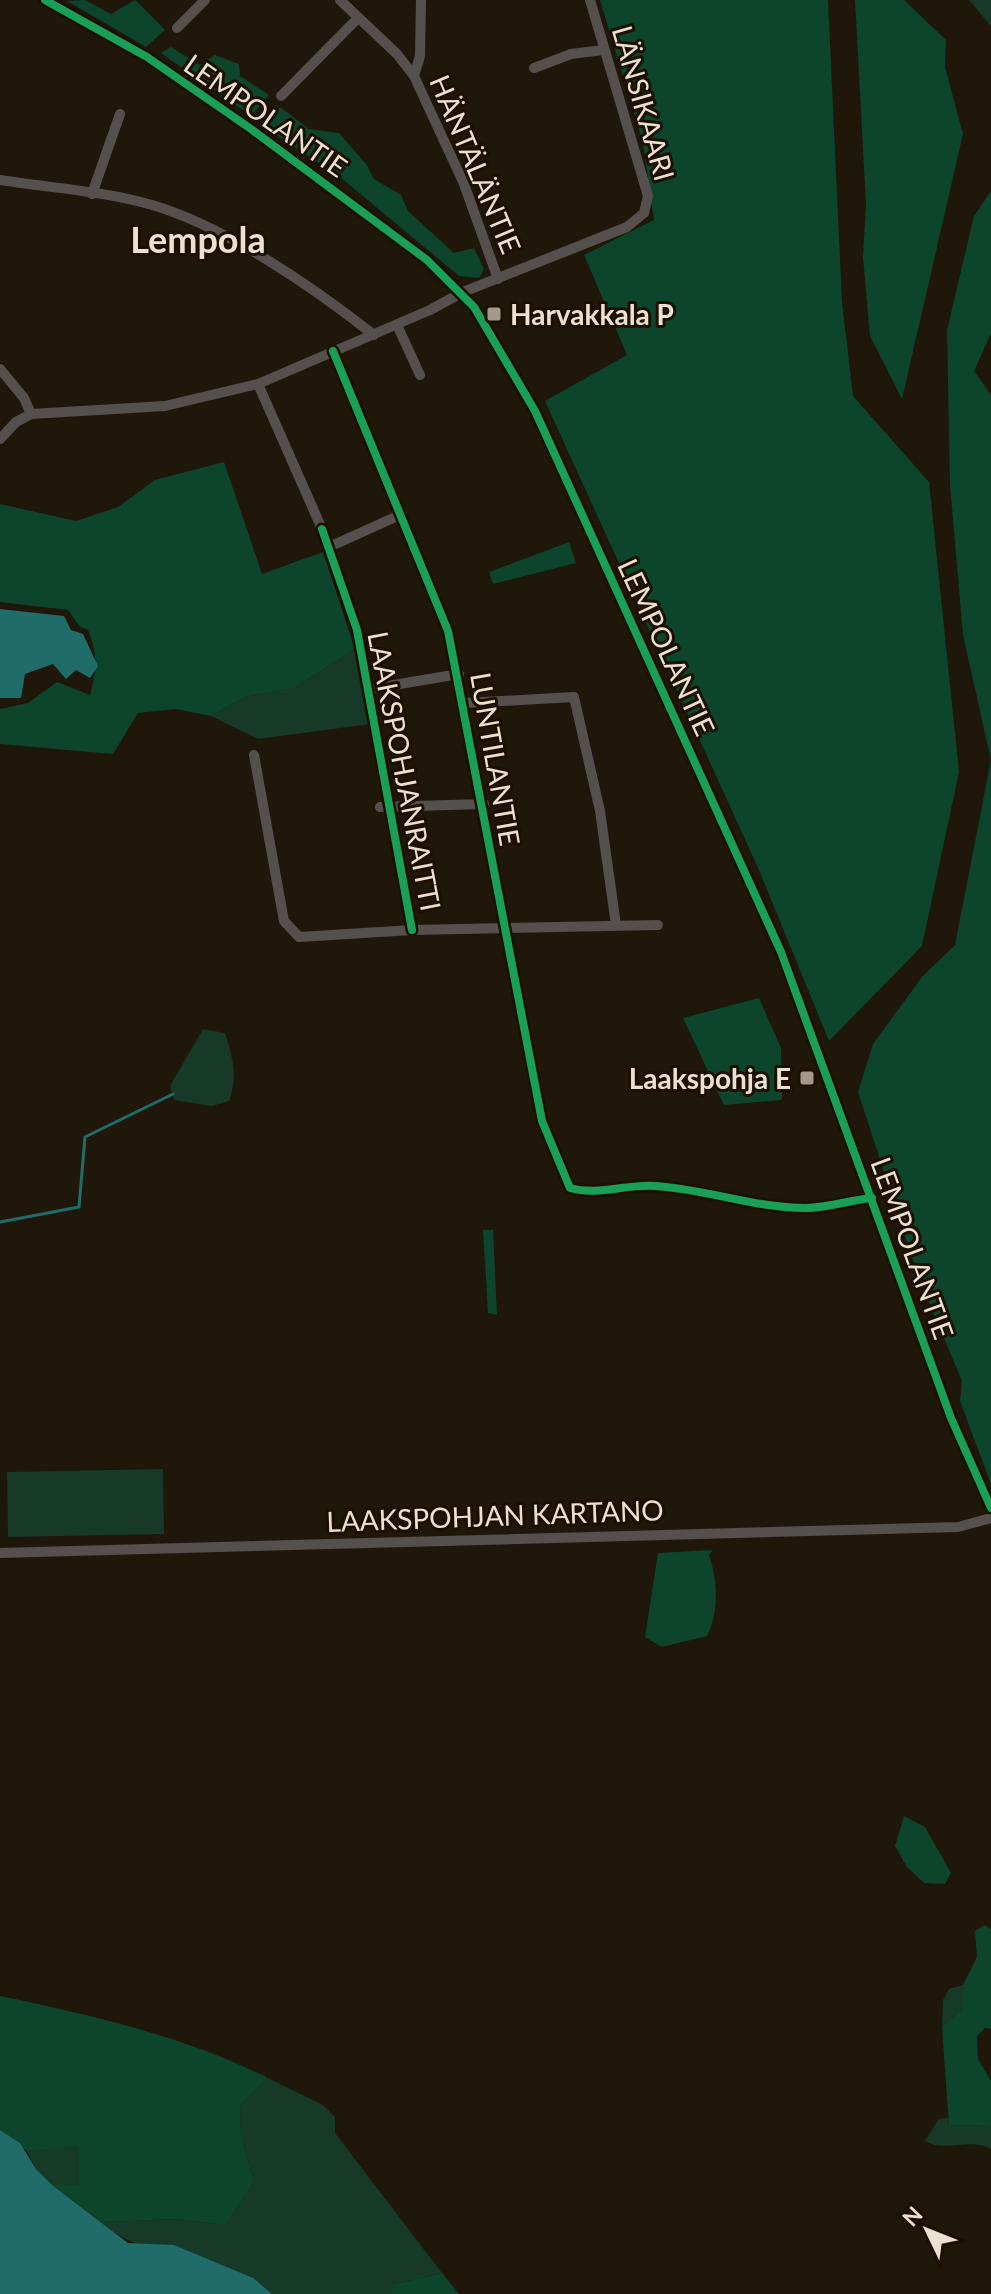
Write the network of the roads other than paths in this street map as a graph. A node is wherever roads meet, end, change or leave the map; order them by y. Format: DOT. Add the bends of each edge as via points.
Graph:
graph roads {
  1 [pos="45,0"];
  2 [pos="205,0"];
  3 [pos="340,0"];
  4 [pos="421,0"];
  5 [pos="590,0"];
  6 [pos="358,18"];
  7 [pos="177,28"];
  8 [pos="603,50"];
  9 [pos="534,68"];
  10 [pos="414,76"];
  11 [pos="281,96"];
  12 [pos="120,114"];
  13 [pos="0,180"];
  14 [pos="92,194"];
  15 [pos="498,279"];
  16 [pos="463,292"];
  17 [pos="397,325"];
  18 [pos="374,335"];
  19 [pos="333,351"];
  20 [pos="0,369"];
  21 [pos="420,375"];
  22 [pos="258,384"];
  23 [pos="31,414"];
  24 [pos="0,439"];
  25 [pos="402,514"];
  26 [pos="322,529"];
  27 [pos="329,547"];
  28 [pos="459,674"];
  29 [pos="370,689"];
  30 [pos="465,703"];
  31 [pos="254,755"];
  32 [pos="484,804"];
  33 [pos="380,807"];
  34 [pos="616,925"];
  35 [pos="658,925"];
  36 [pos="504,929"];
  37 [pos="872,1198"];
  38 [pos="991,1508"];
  39 [pos="991,1518"];
  40 [pos="0,1553"];
  1 -- 16 [label="street, LEMPOLANTIE" via="147,57 251,129 389,230"];
  2 -- 7 [label="street"];
  3 -- 6 [label="street, HÄNTÄLÄNTIE"];
  4 -- 10 [label="street" via="420,56"];
  5 -- 8 [label="street, LÄNSIKAARI"];
  6 -- 10 [label="street, HÄNTÄLÄNTIE"];
  6 -- 11 [label="street"];
  8 -- 9 [label="street"];
  8 -- 15 [label="street, LÄNSIKAARI" via="648,196 644,213 627,227"];
  10 -- 15 [label="street, HÄNTÄLÄNTIE" via="464,184"];
  12 -- 14 [label="street"];
  13 -- 14 [label="street"];
  14 -- 18 [label="street" via="149,204 208,228 311,289"];
  15 -- 16 [label="street, LÄNSIKAARI"];
  16 -- 17 [label="street, LÄNSIKAARI"];
  16 -- 37 [label="street, LEMPOLANTIE" via="535,411 677,719 781,952"];
  17 -- 18 [label="street, LÄNSIKAARI"];
  17 -- 21 [label="street"];
  18 -- 19 [label="street, LÄNSIKAARI"];
  19 -- 22 [label="street, LÄNSIKAARI"];
  19 -- 25 [label="street, LUNTILANTIE"];
  20 -- 23 [label="street"];
  22 -- 23 [label="street, LÄNSIKAARI" via="165,406"];
  22 -- 26 [label="street"];
  23 -- 24 [label="street"];
  25 -- 27 [label="street"];
  25 -- 28 [label="street, LUNTILANTIE" via="438,599"];
  28 -- 29 [label="street"];
  28 -- 30 [label="street, LUNTILANTIE"];
  30 -- 32 [label="street, LUNTILANTIE"];
  30 -- 34 [label="street" via="574,697 600,811"];
  31 -- 36 [label="street" via="284,921 299,937"];
  32 -- 33 [label="street"];
  32 -- 36 [label="street, LUNTILANTIE"];
  34 -- 35 [label="street"];
  34 -- 36 [label="street"];
  36 -- 37 [label="street, LUNTILANTIE" via="542,1121 570,1188 693,1188 808,1208"];
  37 -- 38 [label="street, LEMPOLANTIE" via="951,1418"];
  39 -- 40 [label="street, LAAKSPOHJAN KARTANO" via="958,1527"];
}
